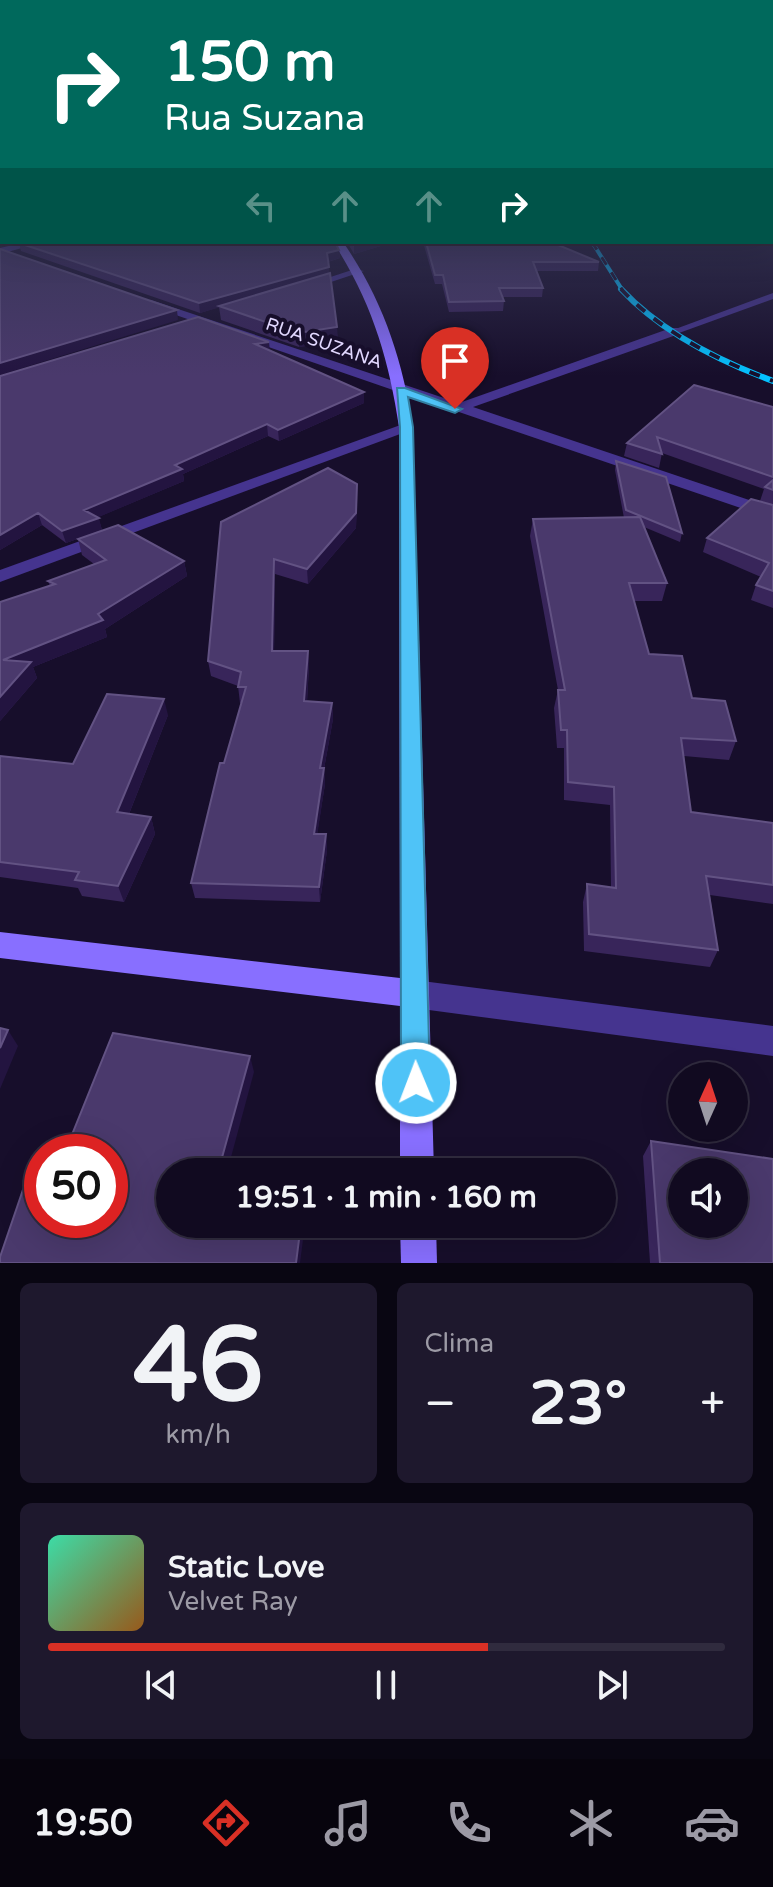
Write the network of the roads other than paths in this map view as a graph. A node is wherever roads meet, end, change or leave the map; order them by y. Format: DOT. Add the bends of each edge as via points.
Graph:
graph roads {
  1 [pos="23,259"];
  2 [pos="350,259"];
  3 [pos="29,261"];
  4 [pos="359,271"];
  5 [pos="286,293"];
  6 [pos="773,296"];
  7 [pos="142,300"];
  8 [pos="228,311"];
  9 [pos="199,320"];
  10 [pos="171,329"];
  11 [pos="675,331"];
  12 [pos="401,390"];
  13 [pos="455,409"];
  14 [pos="406,427"];
  15 [pos="773,514"];
  16 [pos="0,576"];
  17 [pos="0,945"];
  18 [pos="414,994"];
  19 [pos="773,1041"];
  20 [pos="417,1158"];
  21 [pos="418,1238"];
  22 [pos="419,1263"];
  1 -- 3 [label="street"];
  2 -- 4 [label="main road"];
  4 -- 5 [label="street"];
  4 -- 12 [label="main road" via="385,322"];
  6 -- 11 [label="lane"];
  7 -- 9 [label="street, RUA SUZANA"];
  8 -- 9 [label="street"];
  9 -- 10 [label="street"];
  9 -- 12 [label="street, RUA SUZANA"];
  11 -- 13 [label="street"];
  12 -- 13 [label="street, RUA SUZANA"];
  12 -- 14 [label="main road"];
  13 -- 15 [label="street, RUA SUZANA"];
  14 -- 16 [label="street"];
  14 -- 18 [label="main road"];
  17 -- 18 [label="main road"];
  18 -- 19 [label="street"];
  18 -- 20 [label="main road"];
  21 -- 22 [label="main road"];
}
